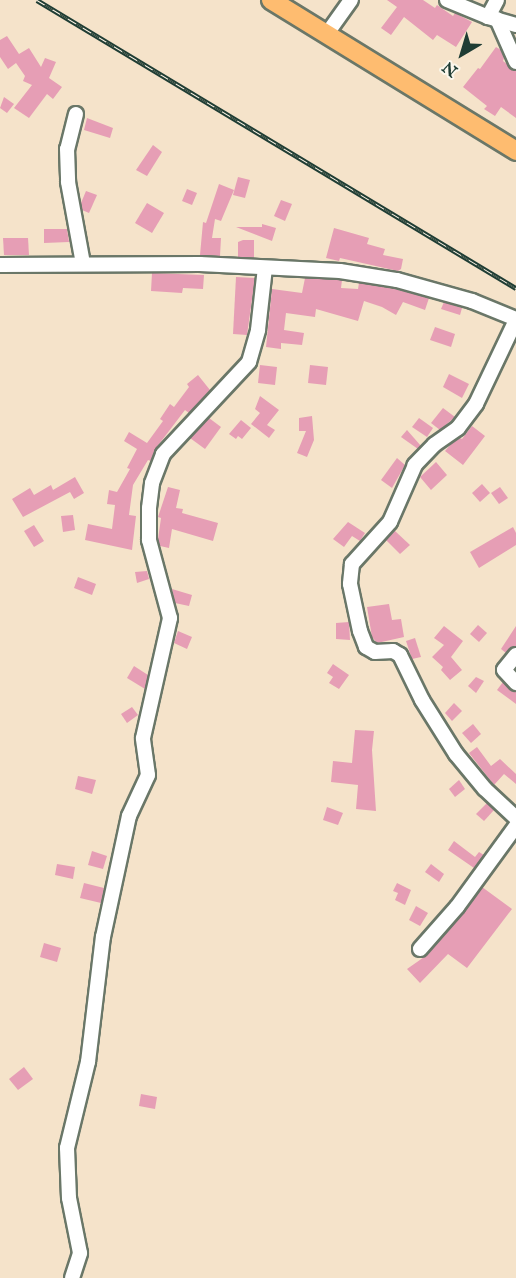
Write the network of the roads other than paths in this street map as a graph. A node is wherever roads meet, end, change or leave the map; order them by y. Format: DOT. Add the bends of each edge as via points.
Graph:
graph roads {
  1 [pos="271,0"];
  2 [pos="351,0"];
  3 [pos="447,0"];
  4 [pos="497,0"];
  5 [pos="493,18"];
  6 [pos="516,25"];
  7 [pos="326,35"];
  8 [pos="516,62"];
  9 [pos="75,114"];
  10 [pos="516,151"];
  11 [pos="83,264"];
  12 [pos="0,265"];
  13 [pos="265,268"];
  14 [pos="516,320"];
  15 [pos="516,655"];
  16 [pos="516,683"];
  17 [pos="516,818"];
  18 [pos="516,826"];
  19 [pos="420,949"];
  20 [pos="72,1278"];
  1 -- 7 [label="main road"];
  2 -- 7 [label="street"];
  3 -- 5 [label="street"];
  4 -- 5 [label="street"];
  5 -- 6 [label="street"];
  5 -- 8 [label="street"];
  7 -- 10 [label="main road"];
  9 -- 11 [label="street" via="67,149 68,182"];
  11 -- 12 [label="street"];
  11 -- 13 [label="street"];
  13 -- 14 [label="street" via="340,271 397,280 472,301"];
  13 -- 20 [label="street" via="258,330 249,362 163,454 152,483 149,540 170,618 143,738 148,775 129,816 103,937 88,1062 67,1149 69,1198 80,1253"];
  14 -- 17 [label="street" via="476,404 458,428 415,465 390,522 352,564 350,584 366,647 400,655 422,700 456,754"];
  15 -- 16 [label="street" via="504,670"];
  18 -- 19 [label="street" via="464,898"];
}
